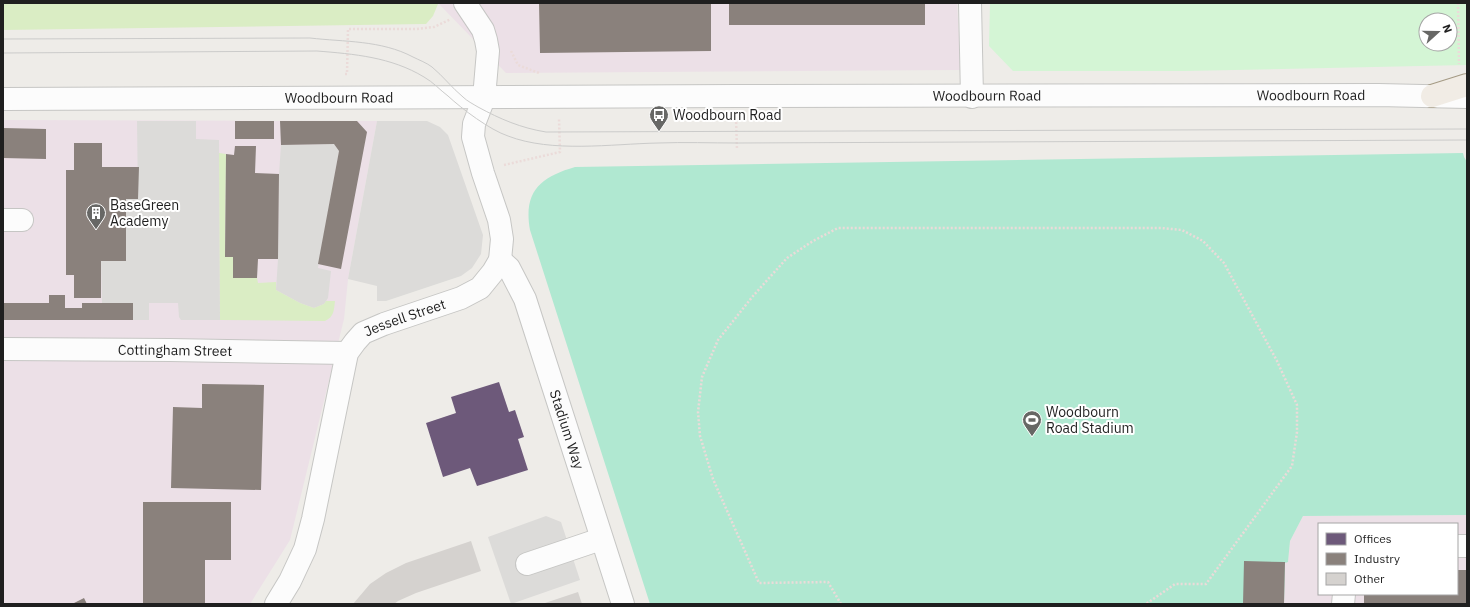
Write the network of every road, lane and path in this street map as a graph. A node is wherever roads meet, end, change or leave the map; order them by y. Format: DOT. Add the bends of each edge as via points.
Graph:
graph roads {
  1 [pos="970,3"];
  2 [pos="1458,3"];
  3 [pos="467,6"];
  4 [pos="339,75"];
  5 [pos="1464,90"];
  6 [pos="1432,96"];
  7 [pos="972,97"];
  8 [pos="484,98"];
  9 [pos="548,98"];
  10 [pos="3,99"];
  11 [pos="736,126"];
  12 [pos="737,150"];
  13 [pos="483,173"];
  14 [pos="500,260"];
  15 [pos="3,349"];
  16 [pos="347,353"];
  17 [pos="601,539"];
  18 [pos="527,564"];
  19 [pos="276,604"];
  20 [pos="623,604"];
  21 [pos="841,604"];
  22 [pos="1146,604"];
  1 -- 7 [label="street"];
  2 -- 5 [label="path"];
  3 -- 4 [label="path" via="434,27 348,29 347,74"];
  3 -- 8 [label="street, Jessell Street" via="486,40"];
  5 -- 6 [label="main road"];
  6 -- 7 [label="street, Woodbourn Road"];
  7 -- 9 [label="street, Woodbourn Road"];
  8 -- 9 [label="street, Woodbourn Road"];
  8 -- 10 [label="street, Woodbourn Road"];
  8 -- 13 [label="street, Jessell Street" via="472,137"];
  9 -- 13 [label="path" via="543,113 559,118 560,152 499,166"];
  11 -- 12 [label="path"];
  13 -- 14 [label="street, Jessell Street" via="499,220 502,239"];
  14 -- 16 [label="street, Jessell Street" via="480,288 461,298 384,324 363,334"];
  14 -- 17 [label="street, Stadium Way" via="509,268 525,299"];
  15 -- 16 [label="street, Cottingham Street"];
  16 -- 19 [label="street, Jessell Street" via="305,549"];
  17 -- 18 [label="street"];
  17 -- 20 [label="street, Stadium Way"];
  21 -- 22 [label="path" via="828,582 759,583 713,479 700,436 698,412 702,377 718,340 753,296 787,258 838,228 1161,228 1182,230 1202,241 1224,263 1277,361 1296,405 1297,432 1292,466 1206,584 1175,584"];
}
